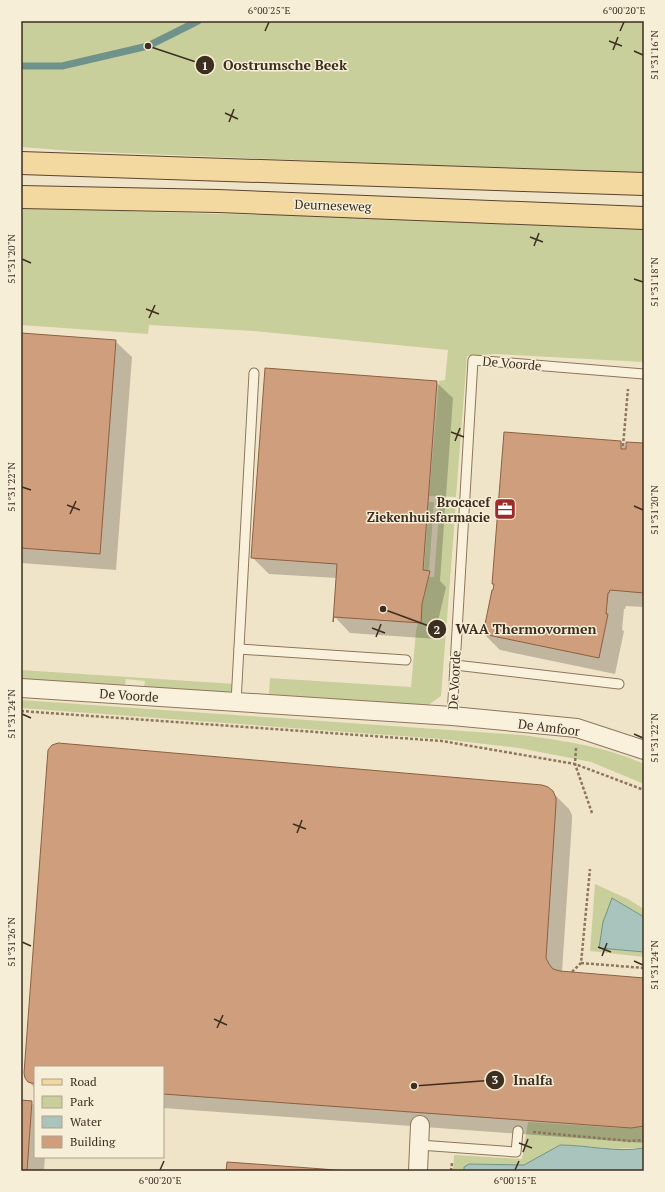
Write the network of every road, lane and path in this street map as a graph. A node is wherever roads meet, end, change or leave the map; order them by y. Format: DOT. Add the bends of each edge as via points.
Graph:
graph roads {
  1 [pos="21,163"];
  2 [pos="644,184"];
  3 [pos="21,197"];
  4 [pos="644,218"];
  5 [pos="254,373"];
  6 [pos="629,373"];
  7 [pos="644,374"];
  8 [pos="623,446"];
  9 [pos="239,649"];
  10 [pos="406,660"];
  11 [pos="455,665"];
  12 [pos="619,684"];
  13 [pos="21,688"];
  14 [pos="236,702"];
  15 [pos="21,711"];
  16 [pos="452,716"];
  17 [pos="577,728"];
  18 [pos="644,750"];
  19 [pos="575,764"];
  20 [pos="644,790"];
  21 [pos="592,813"];
  22 [pos="590,869"];
  23 [pos="581,963"];
  24 [pos="644,968"];
  25 [pos="572,972"];
  26 [pos="420,1125"];
  27 [pos="518,1131"];
  28 [pos="644,1140"];
  29 [pos="419,1145"];
  30 [pos="418,1171"];
  1 -- 2 [label="main road"];
  3 -- 4 [label="main road, Deurneseweg" via="234,202"];
  5 -- 9 [label="lane"];
  6 -- 7 [label="lane, De Voorde"];
  6 -- 8 [label="path"];
  6 -- 11 [label="lane, De Voorde" via="473,360"];
  9 -- 10 [label="lane"];
  9 -- 14 [label="lane"];
  11 -- 12 [label="lane"];
  11 -- 16 [label="lane, De Voorde"];
  13 -- 14 [label="street, De Voorde"];
  14 -- 16 [label="street, De Voorde"];
  15 -- 19 [label="path" via="442,741"];
  16 -- 17 [label="street, De Amfoor"];
  17 -- 18 [label="street, De Amfoor"];
  17 -- 19 [label="path"];
  19 -- 20 [label="path"];
  19 -- 21 [label="path"];
  22 -- 23 [label="path"];
  23 -- 24 [label="path"];
  23 -- 25 [label="path"];
  26 -- 29 [label="street"];
  27 -- 28 [label="path"];
  27 -- 29 [label="lane" via="516,1152"];
  29 -- 30 [label="street"];
}
